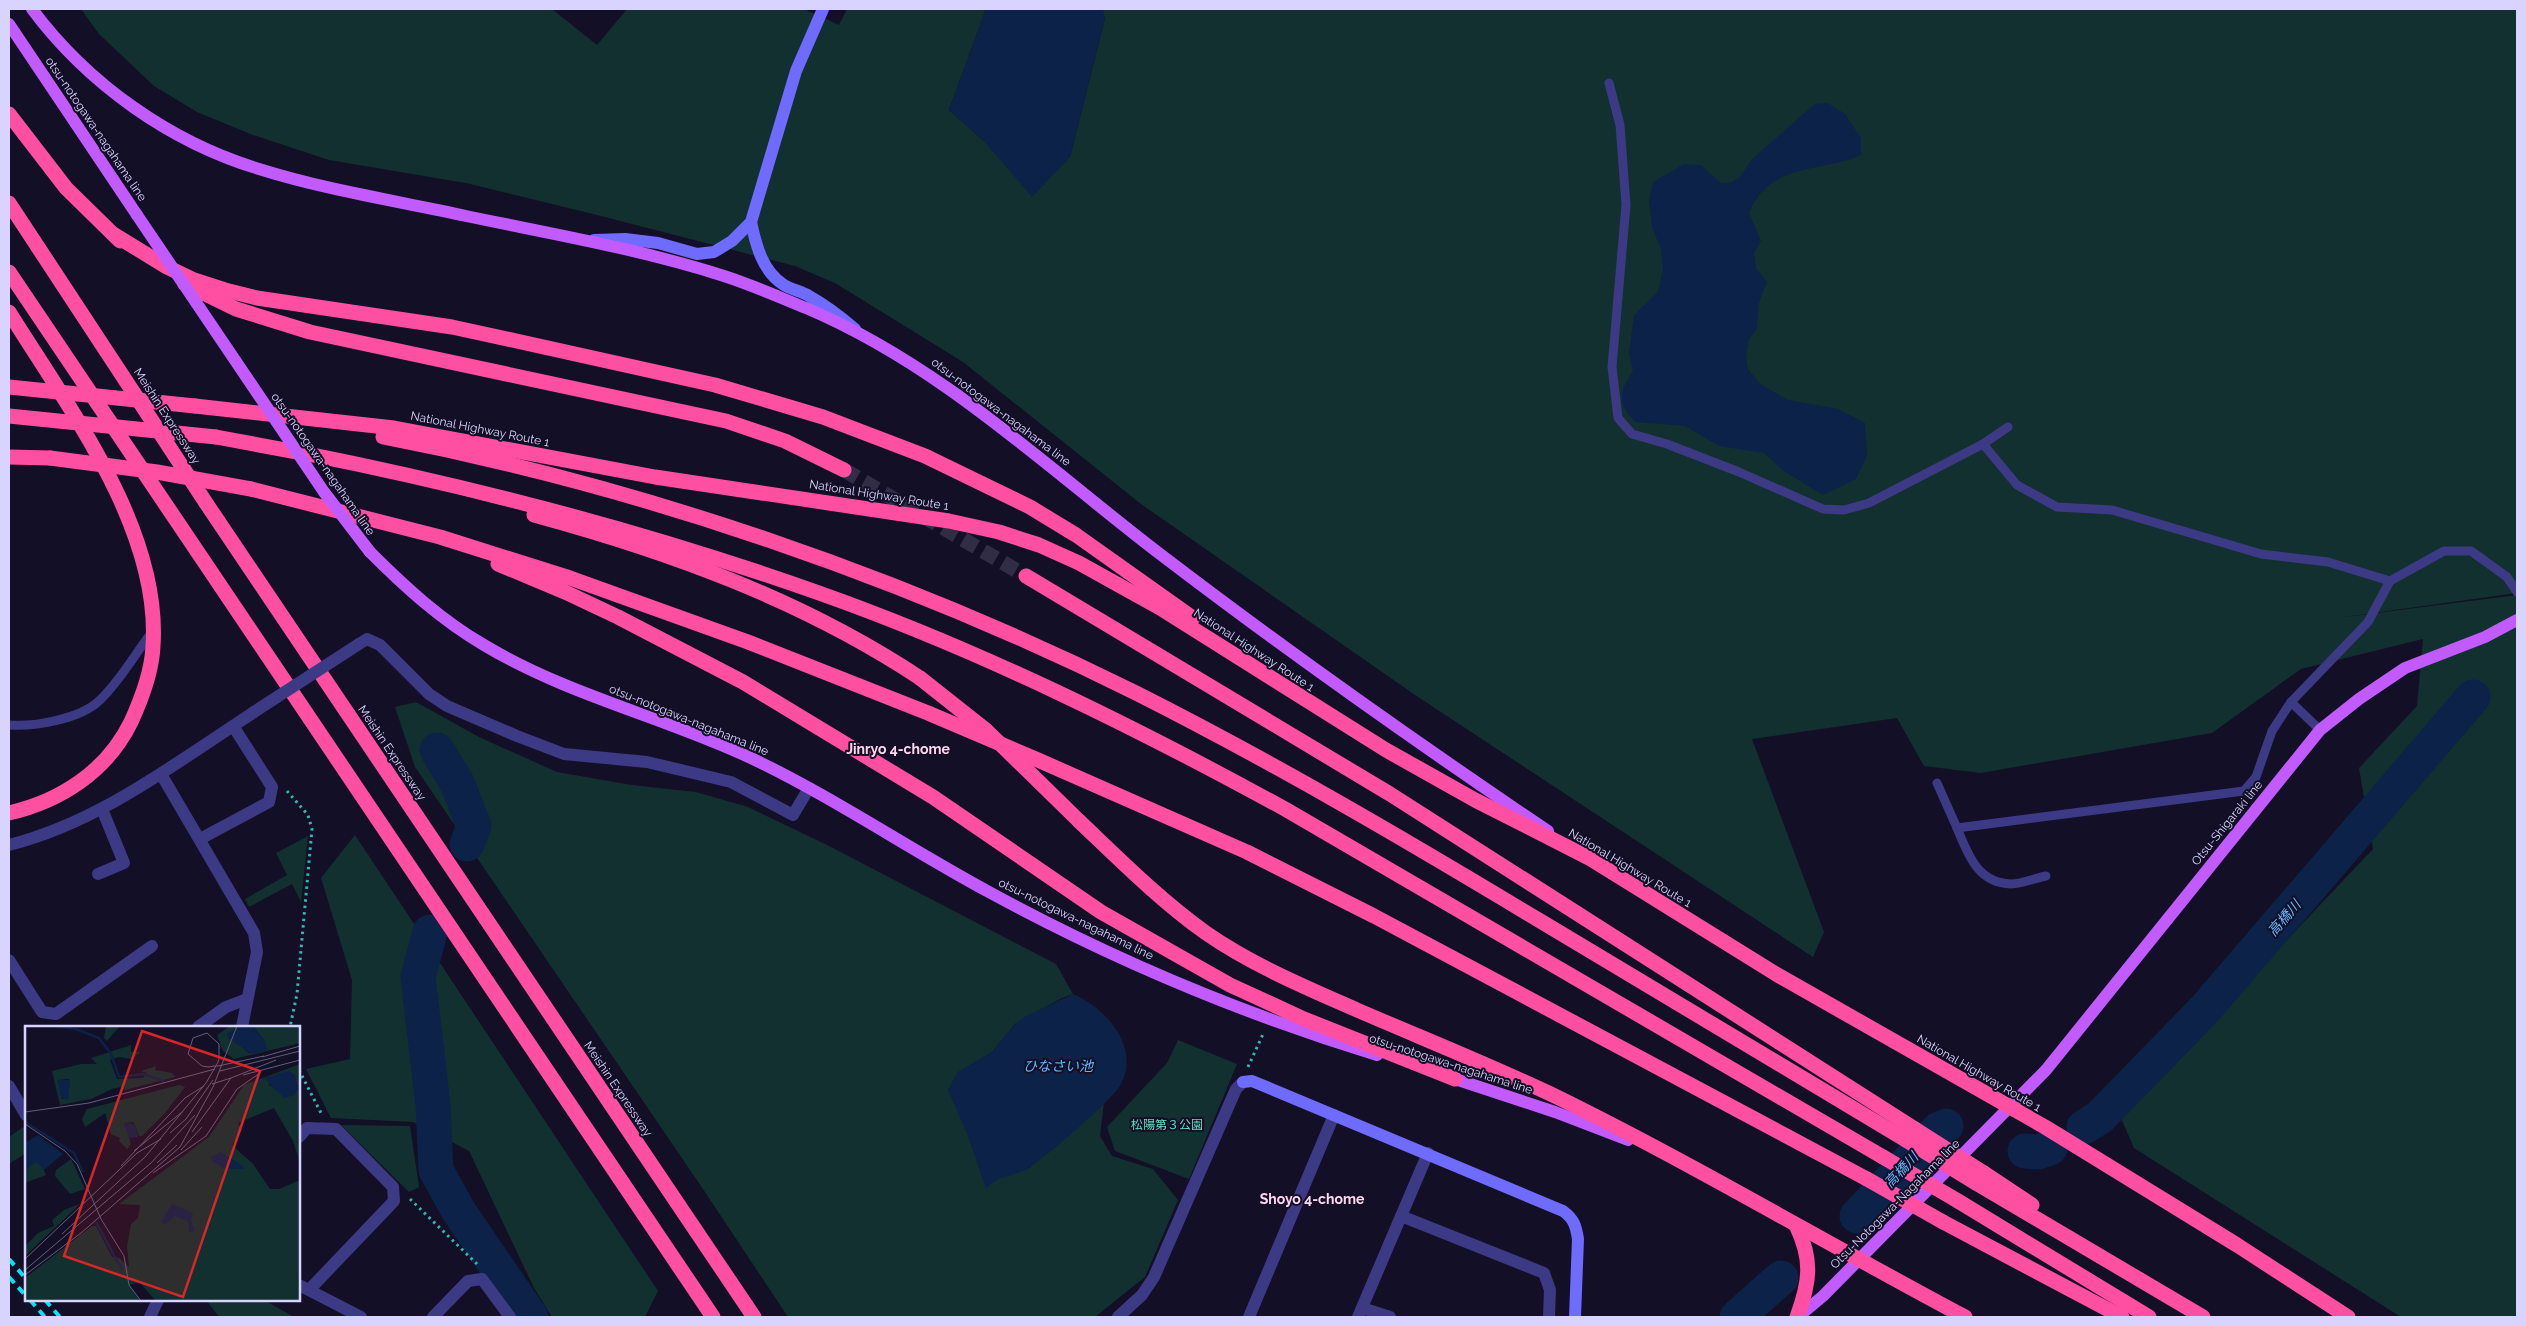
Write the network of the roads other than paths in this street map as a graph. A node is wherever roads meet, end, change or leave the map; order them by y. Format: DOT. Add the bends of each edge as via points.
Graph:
graph roads {
  1 [pos="32,9"];
  2 [pos="823,9"];
  3 [pos="9,24"];
  4 [pos="1608,83"];
  5 [pos="9,114"];
  6 [pos="9,203"];
  7 [pos="751,222"];
  8 [pos="113,234"];
  9 [pos="584,241"];
  10 [pos="9,272"];
  11 [pos="9,312"];
  12 [pos="866,338"];
  13 [pos="9,387"];
  14 [pos="246,413"];
  15 [pos="9,416"];
  16 [pos="2008,427"];
  17 [pos="1983,444"];
  18 [pos="308,454"];
  19 [pos="9,457"];
  20 [pos="844,470"];
  21 [pos="381,522"];
  22 [pos="1026,576"];
  23 [pos="2390,581"];
  24 [pos="2517,592"];
  25 [pos="2517,620"];
  26 [pos="154,630"];
  27 [pos="2292,702"];
  28 [pos="1323,712"];
  29 [pos="9,725"];
  30 [pos="233,726"];
  31 [pos="2320,730"];
  32 [pos="161,774"];
  33 [pos="1937,783"];
  34 [pos="809,788"];
  35 [pos="102,809"];
  36 [pos="9,813"];
  37 [pos="1957,828"];
  38 [pos="200,839"];
  39 [pos="9,846"];
  40 [pos="1589,858"];
  41 [pos="98,874"];
  42 [pos="2046,876"];
  43 [pos="152,946"];
  44 [pos="9,960"];
  45 [pos="247,1000"];
  46 [pos="199,1026"];
  47 [pos="242,1026"];
  48 [pos="1455,1079"];
  49 [pos="9,1086"];
  50 [pos="2009,1108"];
  51 [pos="25,1113"];
  52 [pos="1334,1115"];
  53 [pos="1911,1134"];
  54 [pos="300,1136"];
  55 [pos="1428,1153"];
  56 [pos="1714,1178"];
  57 [pos="1401,1216"];
  58 [pos="1796,1225"];
  59 [pos="1858,1260"];
  60 [pos="304,1288"];
  61 [pos="158,1301"];
  62 [pos="1360,1313"];
  63 [pos="150,1317"];
  64 [pos="361,1317"];
  65 [pos="433,1317"];
  66 [pos="510,1317"];
  67 [pos="713,1317"];
  68 [pos="754,1317"];
  69 [pos="1118,1317"];
  70 [pos="1249,1317"];
  71 [pos="1390,1317"];
  72 [pos="1549,1317"];
  73 [pos="1575,1317"];
  74 [pos="1797,1317"];
  75 [pos="1965,1317"];
  76 [pos="2122,1317"];
  77 [pos="2149,1317"];
  78 [pos="2203,1317"];
  79 [pos="2348,1317"];
  1 -- 9 [label="main road, otsu-notogawa-nagahama line" via="68,51 104,85 162,125 219,154 257,169 300,180"];
  2 -- 7 [label="street" via="796,72"];
  3 -- 34 [label="main road, otsu-notogawa-nagahama line, bridge" via="324,492 370,552 410,591 484,646 557,680 751,758"];
  4 -- 17 [label="lane" via="1620,125 1626,205 1612,367 1618,418 1632,434 1739,472 1822,509 1844,510 1869,503"];
  5 -- 8 [label="highway" via="66,188"];
  6 -- 68 [label="highway, Meishin Expressway" via="210,509"];
  7 -- 9 [label="street" via="732,241 714,252 698,254 658,243 625,239"];
  7 -- 12 [label="street" via="757,249 773,275 784,285 837,314"];
  8 -- 20 [label="highway" via="159,269 202,294 272,321 348,341 726,421 785,441"];
  8 -- 28 [label="highway" via="167,267 225,290 257,298 452,328 599,359 773,401 874,435 998,492 1076,535"];
  9 -- 12 [label="main road, otsu-notogawa-nagahama line" via="726,277 835,321"];
  10 -- 67 [label="highway"];
  11 -- 26 [label="highway" via="113,484 147,574"];
  12 -- 40 [label="main road, otsu-notogawa-nagahama line" via="954,391 1156,551 1296,656 1400,731"];
  13 -- 14 [label="highway, National Highway Route 1, bridge"];
  14 -- 28 [label="highway, National Highway Route 1" via="322,418 394,428 655,476 889,510 999,532 1038,545 1119,584"];
  14 -- 53 [label="highway" via="471,454 670,508 868,577 1056,655 1206,729 1369,819"];
  15 -- 18 [label="highway, bridge" via="216,437"];
  16 -- 17 [label="lane"];
  17 -- 23 [label="lane" via="2016,486 2057,507 2112,510 2261,554 2328,562"];
  18 -- 56 [label="highway, bridge" via="620,540 739,582 838,628 920,678 987,731 1079,821 1206,933 1297,984 1531,1085"];
  18 -- 77 [label="highway, bridge" via="464,486 656,539 821,593 965,651 1151,738 1285,809 1884,1157"];
  19 -- 21 [label="highway, bridge" via="50,458 157,472 252,489"];
  21 -- 48 [label="highway" via="512,569 683,649 933,797 1101,912 1167,950 1230,985 1304,1019"];
  21 -- 76 [label="highway, bridge" via="503,555 748,642 928,713 1246,852 1374,916"];
  22 -- 53 [label="highway" via="1390,794"];
  23 -- 24 [label="lane" via="2444,551 2471,551 2507,577"];
  23 -- 27 [label="lane" via="2368,622"];
  25 -- 31 [label="main road, Otsu-Shigaraki line" via="2484,638 2405,668"];
  26 -- 29 [label="lane" via="99,701 65,719"];
  26 -- 36 [label="highway" via="147,680 134,716 118,745 90,775 69,790 46,802"];
  27 -- 31 [label="lane"];
  27 -- 37 [label="lane" via="2272,731 2256,777 2244,790"];
  28 -- 40 [label="highway, National Highway Route 1" via="1475,800"];
  30 -- 32 [label="street"];
  30 -- 34 [label="street, bridge" via="368,639 380,645 429,694 447,706 564,754 647,762 731,782 793,815"];
  30 -- 38 [label="street" via="272,787 269,802"];
  31 -- 50 [label="main road, Otsu-Shigaraki line" via="2046,1070"];
  32 -- 35 [label="street"];
  32 -- 38 [label="street"];
  33 -- 37 [label="lane"];
  34 -- 48 [label="main road, otsu-notogawa-nagahama line" via="988,892 1122,958 1270,1019"];
  35 -- 39 [label="street" via="38,838"];
  35 -- 41 [label="street" via="124,863"];
  37 -- 42 [label="lane" via="1971,863 1991,879 2011,884"];
  38 -- 45 [label="street" via="254,933 257,952"];
  40 -- 50 [label="highway, National Highway Route 1" via="1776,974"];
  43 -- 44 [label="street" via="56,1014 42,1012"];
  45 -- 46 [label="street" via="226,1007"];
  45 -- 47 [label="street"];
  48 -- 56 [label="main road, otsu-notogawa-nagahama line" via="1625,1138"];
  49 -- 51 [label="street"];
  50 -- 59 [label="main road, Otsu-Notogawa-Nagahama line"];
  50 -- 79 [label="highway, National Highway Route 1" via="2237,1245"];
  52 -- 55 [label="street"];
  52 -- 69 [label="street" via="1252,1081 1243,1082 1236,1089 1154,1277 1142,1295"];
  52 -- 70 [label="street"];
  53 -- 78 [label="highway, bridge"];
  54 -- 60 [label="street" via="307,1128 336,1129 392,1187 394,1193 394,1201"];
  55 -- 57 [label="street"];
  55 -- 73 [label="street" via="1571,1216 1578,1238"];
  56 -- 58 [label="highway"];
  57 -- 62 [label="street"];
  57 -- 72 [label="street" via="1544,1273 1550,1290"];
  58 -- 59 [label="highway"];
  58 -- 74 [label="highway" via="1805,1244 1809,1276"];
  59 -- 74 [label="main road, Otsu-Notogawa-Nagahama line"];
  59 -- 75 [label="highway"];
  60 -- 64 [label="street"];
  61 -- 63 [label="street"];
  62 -- 71 [label="street"];
  65 -- 66 [label="street" via="468,1280 482,1279"];
}
